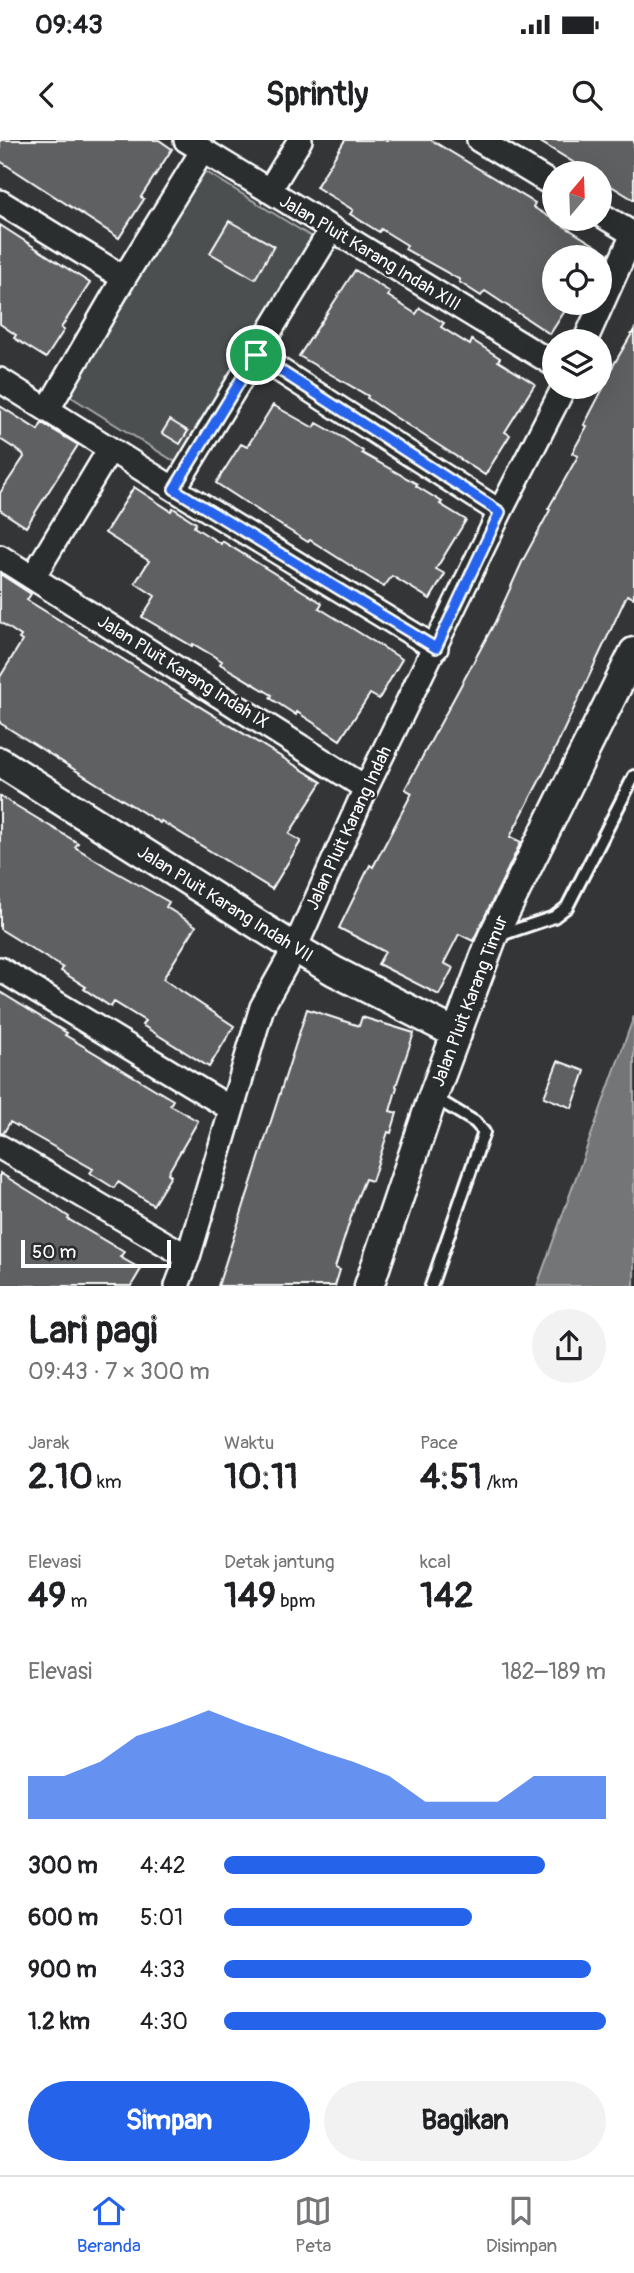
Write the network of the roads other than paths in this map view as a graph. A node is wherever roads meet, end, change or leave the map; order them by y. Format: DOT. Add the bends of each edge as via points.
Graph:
graph roads {
  1 [pos="300,140"];
  2 [pos="479,140"];
  3 [pos="194,145"];
  4 [pos="542,178"];
  5 [pos="269,191"];
  6 [pos="0,202"];
  7 [pos="612,221"];
  8 [pos="331,230"];
  9 [pos="634,233"];
  10 [pos="124,278"];
  11 [pos="590,329"];
  12 [pos="256,355"];
  13 [pos="542,357"];
  14 [pos="0,380"];
  15 [pos="558,399"];
  16 [pos="48,409"];
  17 [pos="110,449"];
  18 [pos="174,489"];
  19 [pos="500,512"];
  20 [pos="0,557"];
  21 [pos="33,578"];
  22 [pos="436,648"];
  23 [pos="634,652"];
  24 [pos="0,762"];
  25 [pos="634,776"];
  26 [pos="366,788"];
  27 [pos="492,938"];
  28 [pos="295,948"];
  29 [pos="0,969"];
  30 [pos="457,1034"];
  31 [pos="433,1096"];
  32 [pos="230,1108"];
  33 [pos="0,1147"];
  34 [pos="188,1257"];
  35 [pos="177,1286"];
  36 [pos="369,1286"];
  37 [pos="431,1286"];
  1 -- 5 [label="street"];
  2 -- 4 [label="street"];
  3 -- 5 [label="street, Jalan Pluit Karang Indah XIII"];
  3 -- 10 [label="street"];
  5 -- 8 [label="street, Jalan Pluit Karang Indah XIII"];
  6 -- 10 [label="street"];
  7 -- 9 [label="street"];
  8 -- 12 [label="street"];
  8 -- 13 [label="street, Jalan Pluit Karang Indah XIII"];
  9 -- 11 [label="street"];
  10 -- 16 [label="street"];
  12 -- 18 [label="street"];
  12 -- 19 [label="street"];
  14 -- 16 [label="street"];
  15 -- 19 [label="street, Jalan Pluit Karang Indah"];
  16 -- 17 [label="street"];
  17 -- 18 [label="street"];
  17 -- 21 [label="street"];
  18 -- 22 [label="street"];
  19 -- 22 [label="street, Jalan Pluit Karang Indah"];
  20 -- 21 [label="street, Jalan Pluit Karang Indah IX"];
  21 -- 26 [label="street, Jalan Pluit Karang Indah IX"];
  22 -- 26 [label="street, Jalan Pluit Karang Indah"];
  23 -- 27 [label="street, Jalan Pluit Karang Timur"];
  24 -- 28 [label="street, Jalan Pluit Karang Indah VII"];
  25 -- 27 [label="lane" via="567,907 554,917"];
  26 -- 28 [label="street, Jalan Pluit Karang Indah"];
  27 -- 30 [label="street, Jalan Pluit Karang Timur"];
  28 -- 30 [label="street, Jalan Pluit Karang Indah VII"];
  28 -- 32 [label="street, Jalan Pluit Karang Indah" via="262,1007"];
  29 -- 32 [label="street"];
  30 -- 31 [label="street, Jalan Pluit Karang Timur"];
  31 -- 36 [label="street, Jalan Pluit Karang Timur"];
  31 -- 37 [label="lane" via="484,1132"];
  32 -- 34 [label="street, Jalan Pluit Karang Indah"];
  33 -- 34 [label="street"];
  34 -- 35 [label="street, Jalan Pluit Karang Indah"];
}
